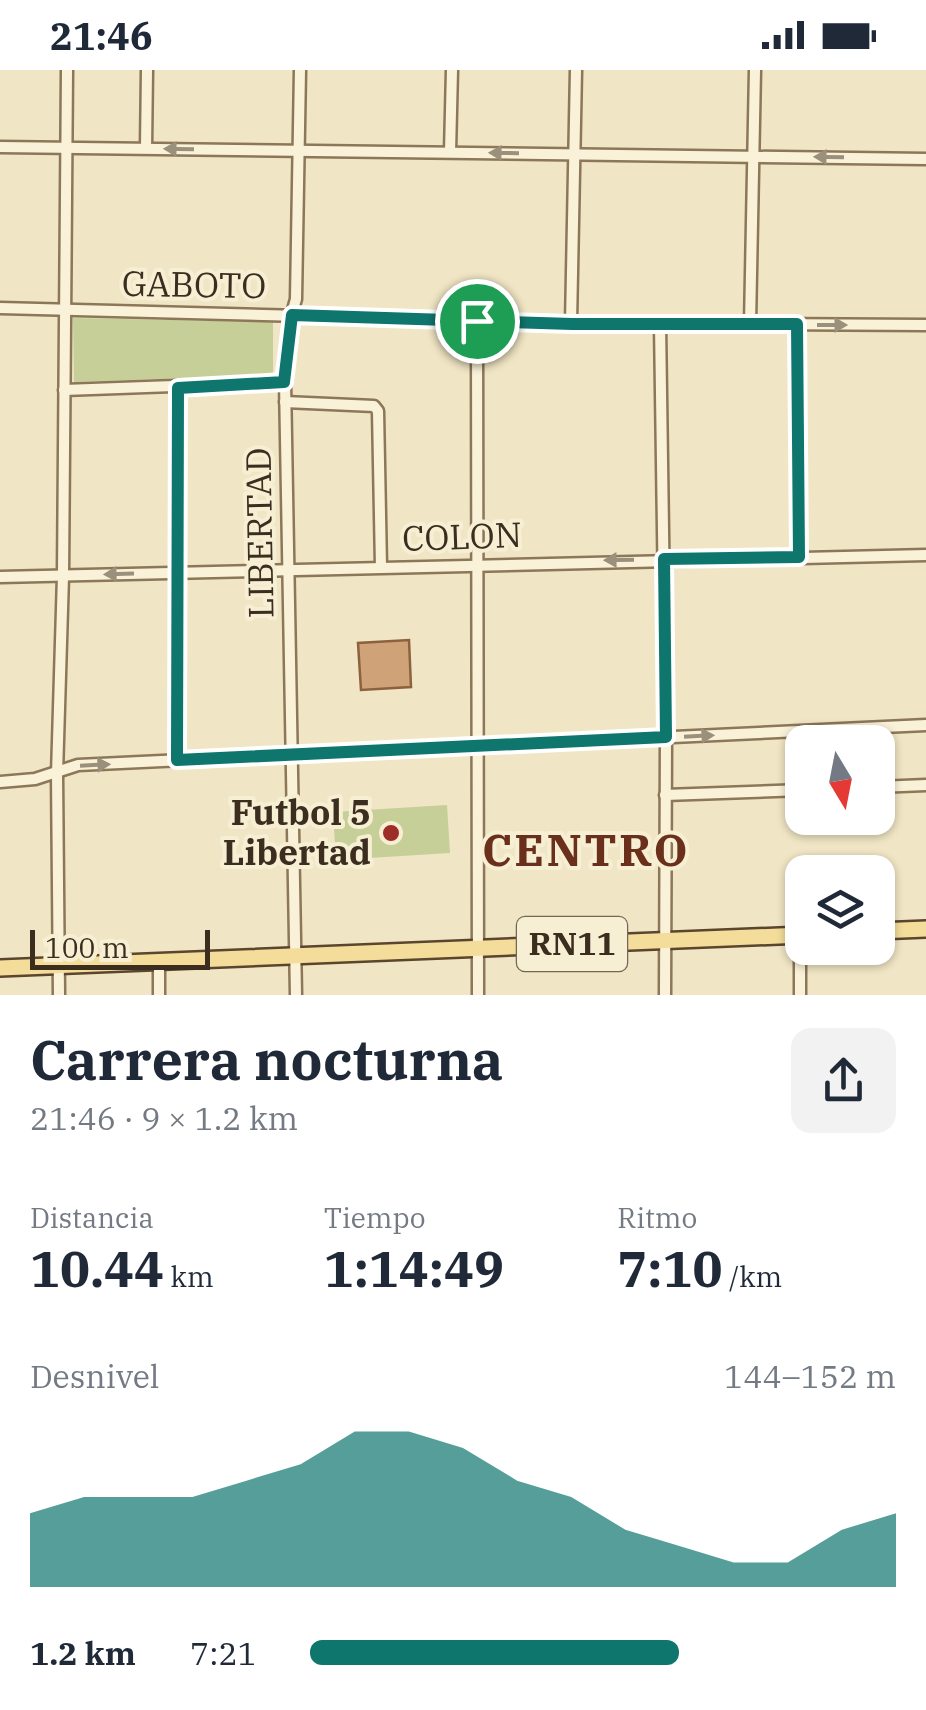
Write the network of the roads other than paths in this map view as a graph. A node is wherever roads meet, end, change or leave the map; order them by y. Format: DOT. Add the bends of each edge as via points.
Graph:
graph roads {
  1 [pos="67,70"];
  2 [pos="147,70"];
  3 [pos="300,70"];
  4 [pos="452,70"];
  5 [pos="576,70"];
  6 [pos="755,70"];
  7 [pos="0,147"];
  8 [pos="65,148"];
  9 [pos="146,148"];
  10 [pos="298,150"];
  11 [pos="450,152"];
  12 [pos="573,154"];
  13 [pos="753,156"];
  14 [pos="926,159"];
  15 [pos="0,308"];
  16 [pos="64,310"];
  17 [pos="292,315"];
  18 [pos="477,321"];
  19 [pos="572,324"];
  20 [pos="660,324"];
  21 [pos="750,324"];
  22 [pos="797,324"];
  23 [pos="926,325"];
  24 [pos="284,382"];
  25 [pos="178,388"];
  26 [pos="64,390"];
  27 [pos="285,402"];
  28 [pos="926,555"];
  29 [pos="799,557"];
  30 [pos="664,559"];
  31 [pos="476,564"];
  32 [pos="381,567"];
  33 [pos="288,569"];
  34 [pos="177,572"];
  35 [pos="0,576"];
  36 [pos="63,576"];
  37 [pos="926,725"];
  38 [pos="666,737"];
  39 [pos="478,746"];
  40 [pos="294,755"];
  41 [pos="177,760"];
  42 [pos="56,774"];
  43 [pos="0,782"];
  44 [pos="926,785"];
  45 [pos="895,786"];
  46 [pos="785,791"];
  47 [pos="665,796"];
  48 [pos="926,929"];
  49 [pos="895,931"];
  50 [pos="785,936"];
  51 [pos="665,941"];
  52 [pos="478,947"];
  53 [pos="296,955"];
  54 [pos="159,961"];
  55 [pos="800,965"];
  56 [pos="58,966"];
  57 [pos="0,968"];
  58 [pos="58,995"];
  59 [pos="159,995"];
  60 [pos="296,995"];
  61 [pos="478,995"];
  62 [pos="665,995"];
  63 [pos="800,995"];
  1 -- 8 [label="street"];
  2 -- 9 [label="street"];
  3 -- 10 [label="street, LIBERTAD"];
  4 -- 11 [label="street"];
  5 -- 12 [label="street"];
  6 -- 13 [label="street"];
  7 -- 8 [label="street"];
  8 -- 9 [label="street"];
  8 -- 16 [label="street"];
  10 -- 9 [label="street, one-way"];
  10 -- 11 [label="street"];
  10 -- 17 [label="street, LIBERTAD"];
  12 -- 11 [label="street, one-way"];
  12 -- 13 [label="street"];
  12 -- 19 [label="street"];
  14 -- 13 [label="street, one-way"];
  13 -- 21 [label="street"];
  15 -- 16 [label="street, GABOTO"];
  16 -- 17 [label="street, GABOTO"];
  16 -- 26 [label="street"];
  17 -- 18 [label="street, GABOTO"];
  17 -- 24 [label="street, LIBERTAD"];
  18 -- 19 [label="street, GABOTO"];
  18 -- 31 [label="street"];
  19 -- 20 [label="street, GABOTO"];
  20 -- 21 [label="street, GABOTO"];
  20 -- 30 [label="street"];
  21 -- 22 [label="street, GABOTO"];
  22 -- 23 [label="street, GABOTO, one-way"];
  22 -- 29 [label="street"];
  24 -- 25 [label="street"];
  24 -- 27 [label="street, LIBERTAD"];
  25 -- 26 [label="street"];
  25 -- 34 [label="street"];
  26 -- 36 [label="street"];
  27 -- 32 [label="street" via="378,411"];
  27 -- 33 [label="street, LIBERTAD"];
  28 -- 29 [label="street, COLON"];
  29 -- 30 [label="street, COLON"];
  30 -- 31 [label="street, COLON, one-way"];
  30 -- 38 [label="street"];
  31 -- 32 [label="street, COLON"];
  31 -- 39 [label="street"];
  32 -- 33 [label="street, COLON"];
  33 -- 34 [label="street, COLON"];
  33 -- 40 [label="street, LIBERTAD"];
  34 -- 36 [label="street, COLON, one-way"];
  34 -- 41 [label="street"];
  35 -- 36 [label="street, COLON"];
  36 -- 42 [label="street"];
  38 -- 37 [label="street, one-way"];
  38 -- 39 [label="street"];
  38 -- 47 [label="street"];
  39 -- 40 [label="street"];
  39 -- 52 [label="street"];
  40 -- 41 [label="street"];
  40 -- 53 [label="street, LIBERTAD"];
  42 -- 41 [label="street, one-way" via="78,766"];
  42 -- 43 [label="street"];
  42 -- 56 [label="street"];
  44 -- 45 [label="street"];
  46 -- 47 [label="street"];
  47 -- 51 [label="street"];
  48 -- 49 [label="main road"];
  50 -- 51 [label="main road, RN11"];
  51 -- 52 [label="main road, RN11"];
  51 -- 62 [label="street"];
  52 -- 53 [label="main road, RN11"];
  52 -- 61 [label="street"];
  53 -- 54 [label="main road, RN11"];
  53 -- 60 [label="street, LIBERTAD"];
  54 -- 56 [label="main road, RN11"];
  54 -- 59 [label="street"];
  55 -- 63 [label="street"];
  56 -- 57 [label="main road, RN11"];
  56 -- 58 [label="street"];
}
